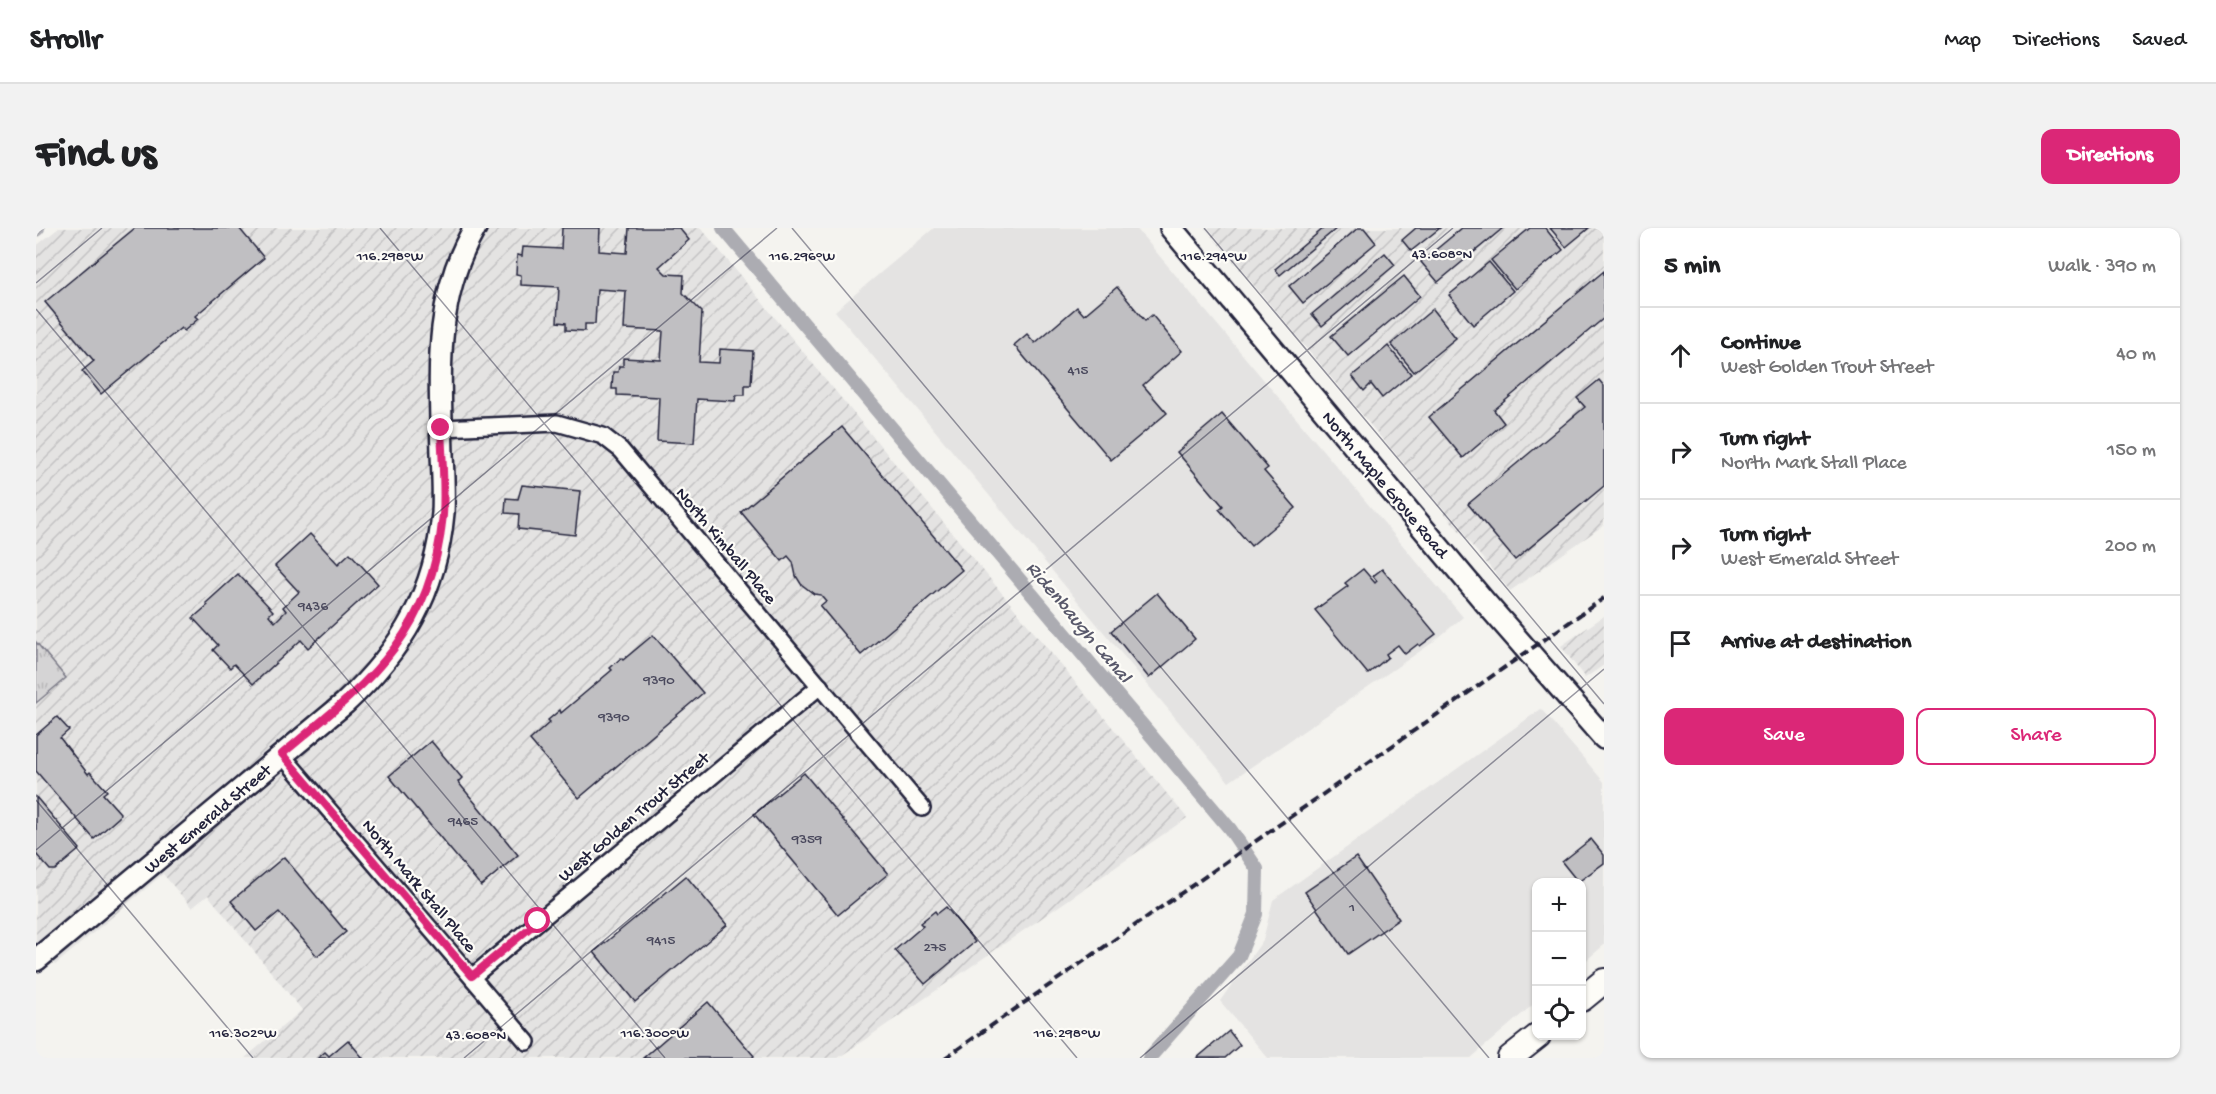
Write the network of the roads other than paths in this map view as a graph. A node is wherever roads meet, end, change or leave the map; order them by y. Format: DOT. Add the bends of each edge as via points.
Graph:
graph roads {
  1 [pos="475,228"];
  2 [pos="1171,228"];
  3 [pos="441,428"];
  4 [pos="820,686"];
  5 [pos="1604,738"];
  6 [pos="282,754"];
  7 [pos="922,808"];
  8 [pos="36,960"];
  9 [pos="472,976"];
  10 [pos="1604,981"];
  11 [pos="1586,995"];
  12 [pos="1532,1040"];
  13 [pos="527,1042"];
  14 [pos="1510,1058"];
  1 -- 3 [label="main road, West Emerald Street" via="447,295 440,346"];
  2 -- 5 [label="main road, North Maple Grove Road" via="1505,627"];
  3 -- 4 [label="street, North Kimball Place" via="557,423 603,436 621,450"];
  3 -- 6 [label="main road, West Emerald Street" via="440,536 434,567 409,626 367,682"];
  4 -- 7 [label="street, North Kimball Place"];
  4 -- 9 [label="street, West Golden Trout Street"];
  6 -- 8 [label="main road, West Emerald Street"];
  6 -- 9 [label="street, North Mark Stall Place"];
  9 -- 13 [label="street, North Mark Stall Place"];
  10 -- 11 [label="main road"];
  12 -- 14 [label="main road"];
}
